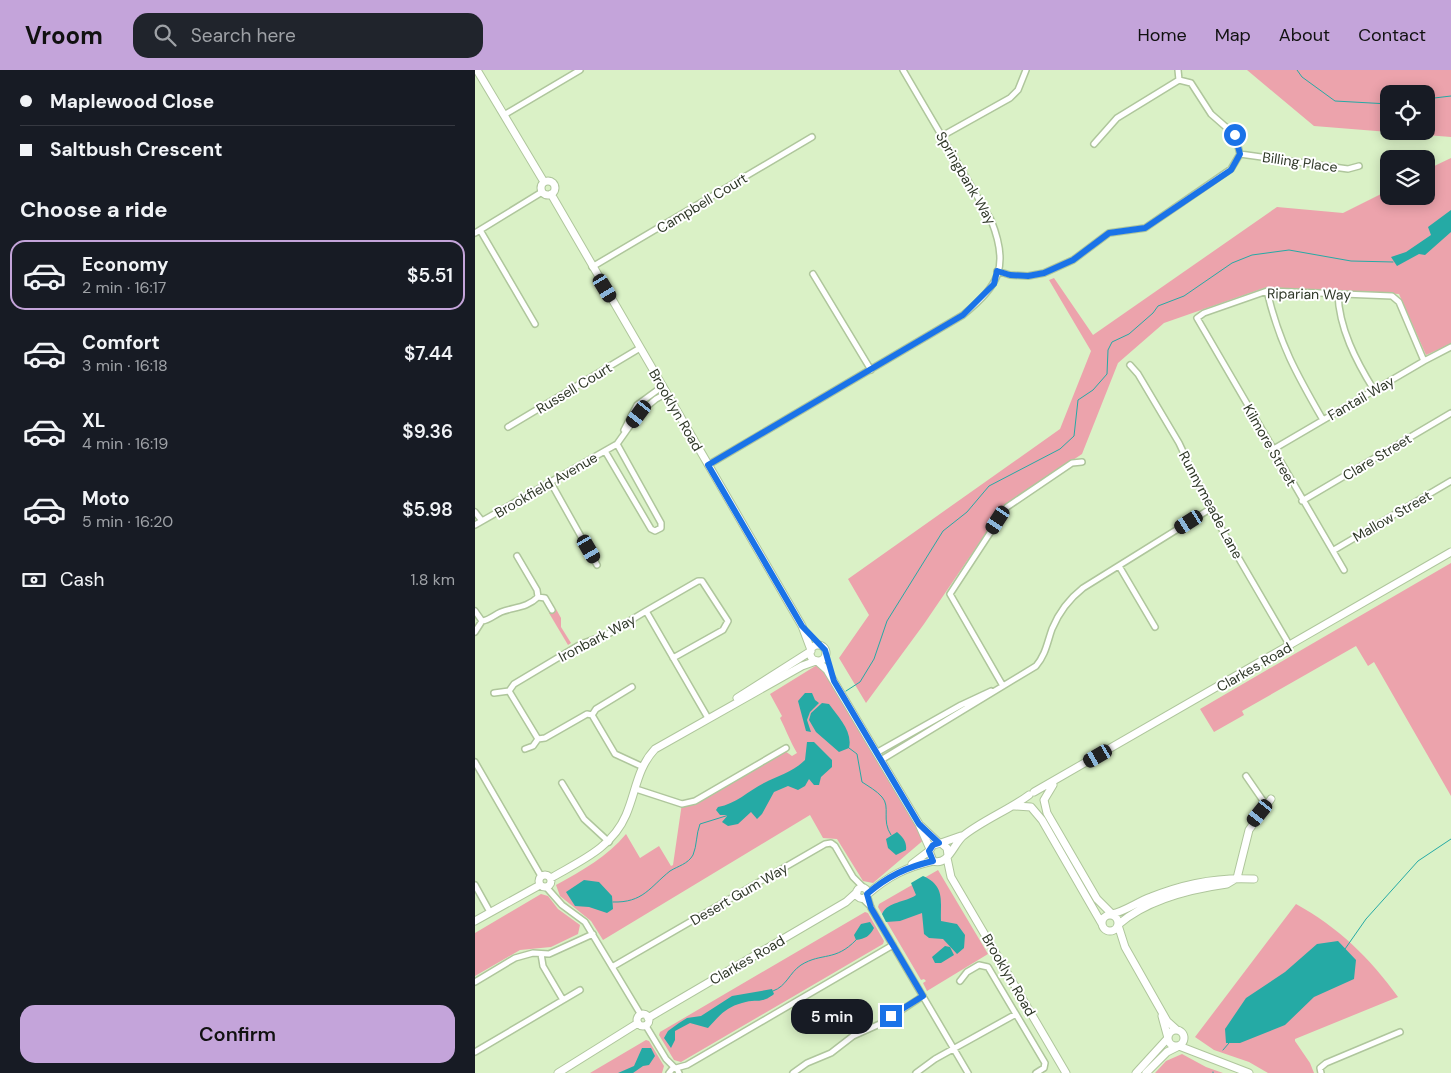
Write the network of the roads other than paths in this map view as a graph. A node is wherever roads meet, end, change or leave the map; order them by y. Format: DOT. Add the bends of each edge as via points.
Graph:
graph roads {
  1 [pos="477,70"];
  2 [pos="580,70"];
  3 [pos="903,70"];
  4 [pos="1026,70"];
  5 [pos="1178,70"];
  6 [pos="1179,80"];
  7 [pos="503,115"];
  8 [pos="942,136"];
  9 [pos="811,137"];
  10 [pos="1094,144"];
  11 [pos="1240,154"];
  12 [pos="1359,166"];
  13 [pos="544,182"];
  14 [pos="542,192"];
  15 [pos="551,194"];
  16 [pos="478,232"];
  17 [pos="592,267"];
  18 [pos="997,271"];
  19 [pos="813,274"];
  20 [pos="1267,291"];
  21 [pos="1338,294"];
  22 [pos="1197,318"];
  23 [pos="535,324"];
  24 [pos="640,348"];
  25 [pos="1451,348"];
  26 [pos="1424,361"];
  27 [pos="1130,365"];
  28 [pos="871,370"];
  29 [pos="663,386"];
  30 [pos="1374,390"];
  31 [pos="667,393"];
  32 [pos="643,399"];
  33 [pos="649,404"];
  34 [pos="1451,413"];
  35 [pos="1323,420"];
  36 [pos="508,427"];
  37 [pos="617,444"];
  38 [pos="1272,450"];
  39 [pos="605,451"];
  40 [pos="1082,462"];
  41 [pos="708,465"];
  42 [pos="1451,481"];
  43 [pos="551,483"];
  44 [pos="642,492"];
  45 [pos="632,497"];
  46 [pos="1302,501"];
  47 [pos="1210,509"];
  48 [pos="475,512"];
  49 [pos="482,521"];
  50 [pos="475,525"];
  51 [pos="1334,550"];
  52 [pos="1451,552"];
  53 [pos="517,556"];
  54 [pos="597,564"];
  55 [pos="1119,566"];
  56 [pos="1344,570"];
  57 [pos="538,597"];
  58 [pos="552,610"];
  59 [pos="475,611"];
  60 [pos="646,611"];
  61 [pos="482,621"];
  62 [pos="802,626"];
  63 [pos="1155,627"];
  64 [pos="475,632"];
  65 [pos="820,646"];
  66 [pos="1290,646"];
  67 [pos="811,651"];
  68 [pos="826,652"];
  69 [pos="673,658"];
  70 [pos="817,661"];
  71 [pos="834,681"];
  72 [pos="632,686"];
  73 [pos="1003,686"];
  74 [pos="509,690"];
  75 [pos="494,693"];
  76 [pos="592,715"];
  77 [pos="708,718"];
  78 [pos="929,723"];
  79 [pos="933,729"];
  80 [pos="538,739"];
  81 [pos="786,748"];
  82 [pos="525,750"];
  83 [pos="876,753"];
  84 [pos="881,760"];
  85 [pos="475,762"];
  86 [pos="641,766"];
  87 [pos="482,774"];
  88 [pos="1246,776"];
  89 [pos="475,778"];
  90 [pos="1057,780"];
  91 [pos="562,783"];
  92 [pos="635,789"];
  93 [pos="1032,793"];
  94 [pos="1044,800"];
  95 [pos="1269,802"];
  96 [pos="1010,807"];
  97 [pos="1031,807"];
  98 [pos="919,824"];
  99 [pos="964,835"];
  100 [pos="609,842"];
  101 [pos="940,843"];
  102 [pos="929,850"];
  103 [pos="948,856"];
  104 [pos="934,861"];
  105 [pos="909,866"];
  106 [pos="541,876"];
  107 [pos="951,877"];
  108 [pos="551,878"];
  109 [pos="1237,878"];
  110 [pos="1254,879"];
  111 [pos="475,885"];
  112 [pos="544,886"];
  113 [pos="863,893"];
  114 [pos="491,912"];
  115 [pos="1112,914"];
  116 [pos="475,920"];
  117 [pos="1102,924"];
  118 [pos="1118,925"];
  119 [pos="1108,931"];
  120 [pos="593,934"];
  121 [pos="893,945"];
  122 [pos="1125,947"];
  123 [pos="541,954"];
  124 [pos="613,967"];
  125 [pos="959,981"];
  126 [pos="475,982"];
  127 [pos="580,990"];
  128 [pos="923,996"];
  129 [pos="563,1000"];
  130 [pos="1158,1002"];
  131 [pos="1015,1014"];
  132 [pos="644,1016"];
  133 [pos="638,1023"];
  134 [pos="646,1026"];
  135 [pos="1177,1030"];
  136 [pos="1400,1032"];
  137 [pos="1185,1036"];
  138 [pos="1168,1038"];
  139 [pos="1178,1046"];
  140 [pos="954,1050"];
  141 [pos="475,1052"];
  142 [pos="1209,1057"];
  143 [pos="673,1071"];
  144 [pos="558,1073"];
  145 [pos="793,1073"];
  146 [pos="916,1073"];
  147 [pos="968,1073"];
  148 [pos="1036,1073"];
  149 [pos="1066,1073"];
  150 [pos="1136,1073"];
  151 [pos="1145,1073"];
  152 [pos="1249,1073"];
  153 [pos="1321,1073"];
  1 -- 7 [label="street"];
  2 -- 7 [label="street"];
  3 -- 8 [label="street, Springbank Way"];
  4 -- 8 [label="street" via="1019,90 1010,98"];
  5 -- 6 [label="street"];
  6 -- 10 [label="street" via="1117,118"];
  6 -- 11 [label="street" via="1191,83 1211,114 1235,135"];
  7 -- 13 [label="street"];
  8 -- 18 [label="street, Springbank Way" via="991,220 1000,242"];
  9 -- 17 [label="street, Campbell Court"];
  11 -- 12 [label="street, Billing Place" via="1348,169"];
  11 -- 18 [label="street" via="1231,170 1145,228 1109,233 1073,260 1044,273 1028,276"];
  13 -- 14 [label="street"];
  13 -- 15 [label="street" via="554,185"];
  14 -- 15 [label="street"];
  14 -- 16 [label="street"];
  15 -- 17 [label="street, Brooklyn Road"];
  16 -- 23 [label="street"];
  17 -- 24 [label="street, Brooklyn Road"];
  18 -- 28 [label="street, Springbank Way" via="994,284 963,315"];
  19 -- 28 [label="street"];
  20 -- 21 [label="street, Riparian Way"];
  20 -- 22 [label="street, Riparian Way"];
  20 -- 35 [label="street" via="1286,355"];
  21 -- 26 [label="street, Riparian Way" via="1396,298"];
  21 -- 30 [label="street" via="1349,343"];
  22 -- 38 [label="street, Kilmore Street"];
  24 -- 29 [label="street, Brooklyn Road"];
  24 -- 36 [label="street, Russell Court"];
  25 -- 26 [label="street, Fantail Way"];
  26 -- 30 [label="street, Fantail Way"];
  27 -- 47 [label="street, Runnymeade Lane" via="1179,443"];
  28 -- 41 [label="street, Springbank Way"];
  29 -- 31 [label="street, Brooklyn Road"];
  29 -- 32 [label="street"];
  30 -- 35 [label="street, Fantail Way"];
  31 -- 33 [label="street, Brookfield Avenue"];
  31 -- 41 [label="street, Brooklyn Road"];
  32 -- 33 [label="street"];
  32 -- 37 [label="street"];
  33 -- 37 [label="street, Brookfield Avenue"];
  34 -- 46 [label="street, Clare Street"];
  35 -- 38 [label="street, Fantail Way"];
  37 -- 39 [label="street, Brookfield Avenue"];
  37 -- 44 [label="street"];
  38 -- 46 [label="street, Kilmore Street"];
  39 -- 43 [label="street, Brookfield Avenue"];
  39 -- 45 [label="street"];
  40 -- 73 [label="street" via="1072,463 1007,507 949,594"];
  41 -- 62 [label="street, Brooklyn Road"];
  42 -- 51 [label="street, Mallow Street"];
  43 -- 49 [label="street, Brookfield Avenue"];
  43 -- 54 [label="street"];
  44 -- 45 [label="street"];
  44 -- 45 [label="street" via="661,528 651,529"];
  46 -- 51 [label="street, Kilmore Street" via="1327,544"];
  47 -- 55 [label="street"];
  47 -- 66 [label="street, Runnymeade Lane"];
  48 -- 49 [label="street"];
  49 -- 50 [label="street, Brookfield Avenue"];
  51 -- 56 [label="street, Kilmore Street"];
  52 -- 66 [label="street, Clarkes Road"];
  53 -- 57 [label="street"];
  55 -- 63 [label="street"];
  55 -- 73 [label="street" via="1069,599 1058,615 1040,661"];
  57 -- 58 [label="street" via="545,598"];
  57 -- 61 [label="street" via="518,609 500,612"];
  59 -- 61 [label="street"];
  60 -- 69 [label="street, Ironbark Way"];
  60 -- 69 [label="street" via="703,581 728,621 723,630"];
  60 -- 74 [label="street, Ironbark Way" via="609,634 581,644"];
  61 -- 64 [label="street"];
  62 -- 65 [label="street, Brooklyn Road"];
  62 -- 67 [label="street, Brooklyn Road"];
  65 -- 67 [label="street"];
  65 -- 68 [label="street"];
  66 -- 90 [label="street, Clarkes Road"];
  67 -- 70 [label="street" via="811,656"];
  67 -- 77 [label="street"];
  68 -- 70 [label="street" via="824,659"];
  68 -- 71 [label="street"];
  69 -- 77 [label="street, Ironbark Way"];
  70 -- 71 [label="street"];
  70 -- 77 [label="street" via="801,666"];
  71 -- 83 [label="street"];
  72 -- 76 [label="street" via="596,709"];
  73 -- 78 [label="street"];
  73 -- 79 [label="street"];
  74 -- 75 [label="street, Ironbark Way"];
  74 -- 80 [label="street"];
  76 -- 80 [label="street" via="587,714"];
  76 -- 86 [label="street" via="615,754"];
  77 -- 86 [label="street" via="663,743"];
  78 -- 79 [label="street"];
  78 -- 83 [label="street"];
  79 -- 84 [label="street"];
  80 -- 82 [label="street"];
  81 -- 92 [label="street" via="695,801 682,804"];
  83 -- 84 [label="street"];
  84 -- 98 [label="street"];
  85 -- 87 [label="street"];
  86 -- 92 [label="street"];
  87 -- 89 [label="street"];
  87 -- 106 [label="street"];
  88 -- 95 [label="street"];
  90 -- 93 [label="street, Clarkes Road"];
  90 -- 94 [label="street, Clarkes Road"];
  91 -- 100 [label="street" via="584,819"];
  92 -- 100 [label="street" via="626,816"];
  93 -- 94 [label="street" via="1042,794"];
  93 -- 96 [label="street, Clarkes Road"];
  93 -- 97 [label="street" via="1028,803"];
  94 -- 97 [label="street, Clarkes Road" via="1039,808"];
  94 -- 115 [label="street" via="1049,818 1097,899"];
  95 -- 109 [label="street" via="1249,830"];
  96 -- 97 [label="street, Clarkes Road"];
  96 -- 99 [label="street, Clarkes Road"];
  97 -- 117 [label="street" via="1042,820"];
  98 -- 101 [label="street"];
  98 -- 102 [label="street"];
  99 -- 101 [label="street, Clarkes Road"];
  99 -- 103 [label="street, Clarkes Road"];
  100 -- 108 [label="street"];
  101 -- 102 [label="street"];
  101 -- 103 [label="street" via="947,848"];
  102 -- 104 [label="street"];
  102 -- 105 [label="street, Clarkes Road"];
  103 -- 104 [label="street" via="942,862"];
  103 -- 107 [label="street, Brooklyn Road"];
  104 -- 105 [label="street, Clarkes Road"];
  104 -- 107 [label="street, Brooklyn Road"];
  105 -- 113 [label="street, Clarkes Road"];
  106 -- 108 [label="street"];
  106 -- 112 [label="street"];
  107 -- 149 [label="street, Brooklyn Road"];
  108 -- 112 [label="street" via="551,884"];
  109 -- 110 [label="street"];
  109 -- 115 [label="street" via="1214,880 1162,893"];
  109 -- 118 [label="street" via="1227,884 1153,904 1131,914"];
  111 -- 114 [label="street"];
  112 -- 114 [label="street"];
  112 -- 120 [label="street" via="555,899 585,922"];
  113 -- 121 [label="street, Desert Gum Way"];
  113 -- 124 [label="street, Desert Gum Way" via="835,846 825,844"];
  113 -- 132 [label="street, Clarkes Road"];
  114 -- 116 [label="street"];
  115 -- 117 [label="street" via="1103,917"];
  115 -- 118 [label="street" via="1118,918"];
  117 -- 119 [label="street"];
  118 -- 119 [label="street"];
  118 -- 122 [label="street"];
  119 -- 122 [label="street"];
  120 -- 123 [label="street" via="557,952"];
  120 -- 124 [label="street"];
  121 -- 128 [label="street, Desert Gum Way"];
  121 -- 143 [label="street"];
  122 -- 130 [label="street"];
  123 -- 126 [label="street" via="515,958"];
  123 -- 129 [label="street" via="543,966"];
  124 -- 132 [label="street"];
  125 -- 131 [label="street" via="979,965 986,966"];
  127 -- 129 [label="street"];
  128 -- 140 [label="street, Desert Gum Way"];
  128 -- 145 [label="street"];
  129 -- 141 [label="street"];
  130 -- 135 [label="street" via="1167,1020"];
  130 -- 138 [label="street"];
  131 -- 140 [label="street"];
  131 -- 148 [label="street" via="1045,1064"];
  132 -- 133 [label="street"];
  132 -- 134 [label="street" via="649,1021"];
  133 -- 134 [label="street"];
  133 -- 144 [label="street"];
  134 -- 143 [label="street"];
  135 -- 137 [label="street"];
  135 -- 138 [label="street" via="1169,1033"];
  136 -- 153 [label="street" via="1326,1063 1320,1068"];
  137 -- 139 [label="street" via="1184,1042"];
  137 -- 142 [label="street" via="1191,1046"];
  138 -- 139 [label="street" via="1171,1045"];
  138 -- 150 [label="street"];
  139 -- 142 [label="street"];
  139 -- 151 [label="street"];
  140 -- 146 [label="street"];
  140 -- 147 [label="street, Desert Gum Way"];
  142 -- 152 [label="street"];
}
